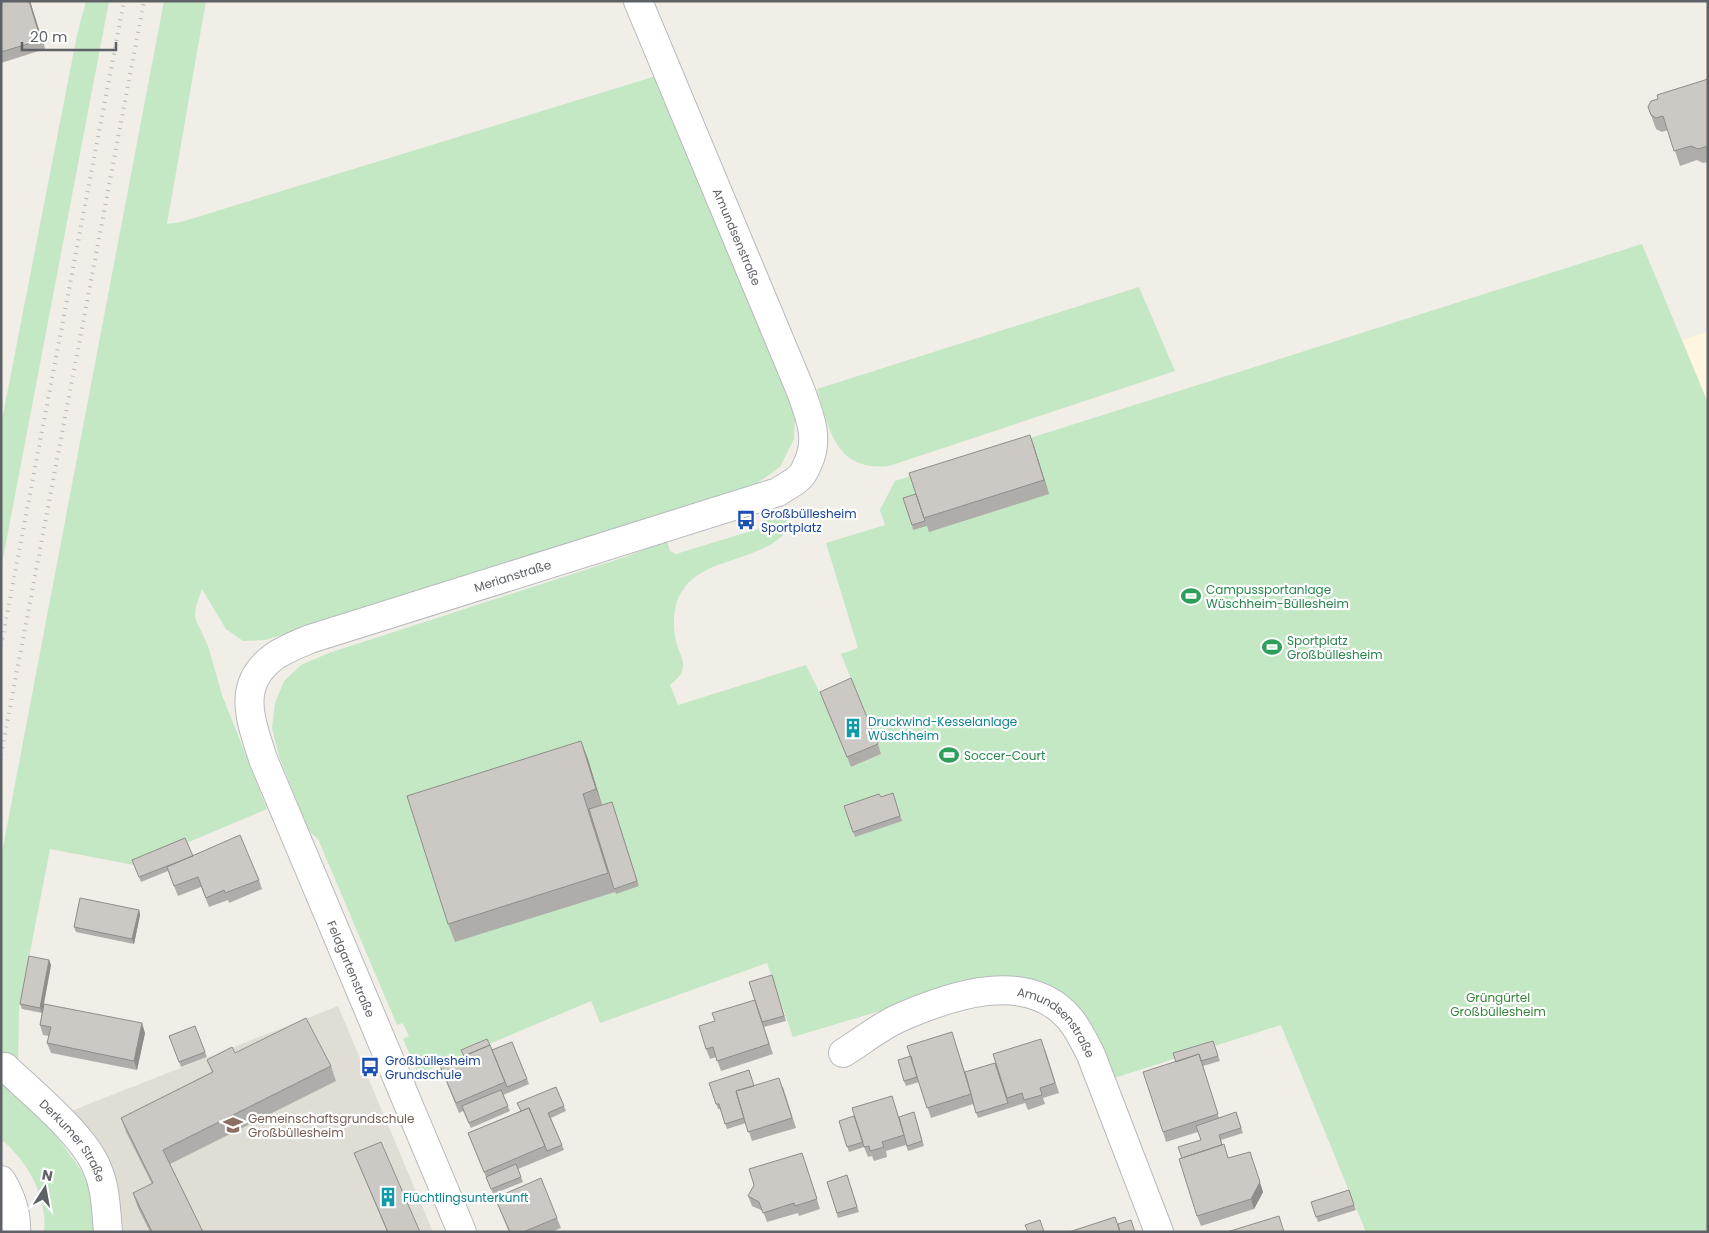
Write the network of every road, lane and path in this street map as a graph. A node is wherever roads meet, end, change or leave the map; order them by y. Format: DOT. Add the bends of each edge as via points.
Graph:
graph roads {
  1 [pos="638,1"];
  2 [pos="802,476"];
  3 [pos="248,704"];
  4 [pos="844,1053"];
  5 [pos="5,1067"];
  6 [pos="1,1180"];
  7 [pos="16,1232"];
  8 [pos="108,1232"];
  9 [pos="462,1232"];
  10 [pos="1159,1232"];
  1 -- 2 [label="street, Amundsenstraße" via="813,425 813,454"];
  2 -- 3 [label="street, Merianstraße" via="778,492 310,639 276,655 263,666 250,690"];
  3 -- 9 [label="street, Feldgartenstraße" via="263,759"];
  4 -- 10 [label="street, Amundsenstraße" via="897,1019 980,991 1032,994 1046,1000 1069,1018 1092,1055"];
  5 -- 8 [label="street, Derkumer Straße" via="78,1139 97,1166"];
  6 -- 7 [label="street" via="12,1202"];
}
